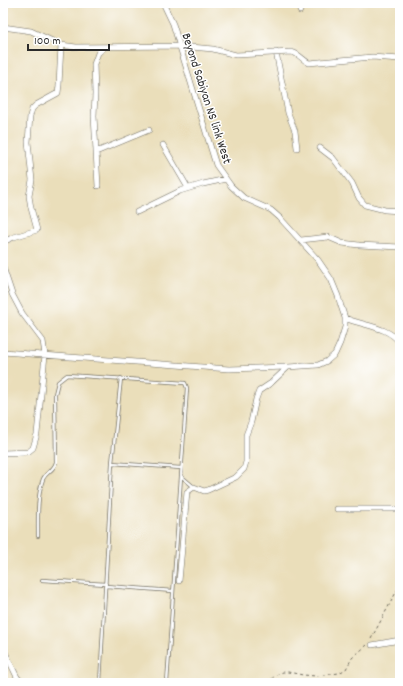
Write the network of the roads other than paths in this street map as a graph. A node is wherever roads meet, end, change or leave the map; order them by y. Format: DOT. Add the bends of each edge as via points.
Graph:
graph roads {
  1 [pos="163,3"];
  2 [pos="298,3"];
  3 [pos="300,11"];
  4 [pos="3,27"];
  5 [pos="61,45"];
  6 [pos="180,46"];
  7 [pos="105,47"];
  8 [pos="276,52"];
  9 [pos="400,59"];
  10 [pos="149,130"];
  11 [pos="164,146"];
  12 [pos="297,148"];
  13 [pos="320,148"];
  14 [pos="96,152"];
  15 [pos="226,179"];
  16 [pos="98,186"];
  17 [pos="188,188"];
  18 [pos="400,211"];
  19 [pos="137,212"];
  20 [pos="302,240"];
  21 [pos="3,242"];
  22 [pos="400,247"];
  23 [pos="3,267"];
  24 [pos="345,318"];
  25 [pos="400,343"];
  26 [pos="3,352"];
  27 [pos="45,355"];
  28 [pos="288,367"];
  29 [pos="120,378"];
  30 [pos="3,453"];
  31 [pos="112,463"];
  32 [pos="181,468"];
  33 [pos="180,476"];
  34 [pos="194,487"];
  35 [pos="337,509"];
  36 [pos="400,509"];
  37 [pos="38,536"];
  38 [pos="42,580"];
  39 [pos="179,580"];
  40 [pos="106,585"];
  41 [pos="173,591"];
  42 [pos="400,640"];
  43 [pos="372,645"];
  44 [pos="3,648"];
  45 [pos="22,683"];
  46 [pos="100,683"];
  47 [pos="167,683"];
  1 -- 6 [label="street, Beyond Sabiyan NS link West"];
  2 -- 3 [label="street"];
  4 -- 5 [label="street" via="31,31"];
  5 -- 7 [label="street"];
  5 -- 21 [label="street" via="58,93 36,105 30,116 28,148 32,180 29,196 37,230"];
  6 -- 7 [label="street"];
  6 -- 8 [label="street" via="236,54"];
  6 -- 15 [label="street, Beyond Sabiyan NS link West" via="216,165"];
  7 -- 14 [label="street" via="98,53 94,64"];
  8 -- 9 [label="street" via="295,52 309,63 372,57"];
  8 -- 12 [label="street"];
  10 -- 14 [label="street"];
  11 -- 17 [label="street"];
  13 -- 18 [label="street" via="333,158 365,204"];
  14 -- 16 [label="street"];
  15 -- 17 [label="street"];
  15 -- 20 [label="street, Beyond Sabiyan NS link West" via="244,198 270,210"];
  17 -- 19 [label="street"];
  20 -- 22 [label="street" via="328,237 342,243"];
  20 -- 24 [label="street, Beyond Sabiyan NS link West" via="331,279"];
  23 -- 27 [label="street" via="22,313 43,342"];
  24 -- 25 [label="street" via="384,330"];
  24 -- 28 [label="street" via="345,327 335,354 327,361 318,365"];
  26 -- 27 [label="street"];
  27 -- 28 [label="street" via="229,369"];
  27 -- 30 [label="street" via="37,434 33,448 28,452"];
  28 -- 34 [label="street" via="257,395 246,435 246,462 242,473 208,490"];
  29 -- 31 [label="lane"];
  29 -- 32 [label="lane" via="186,384"];
  29 -- 37 [label="lane" via="67,375 58,382 55,394 56,462 42,484"];
  31 -- 32 [label="lane"];
  31 -- 40 [label="lane"];
  32 -- 33 [label="lane"];
  33 -- 34 [label="lane"];
  33 -- 41 [label="lane"];
  34 -- 39 [label="street" via="187,492"];
  35 -- 36 [label="street"];
  38 -- 40 [label="lane"];
  40 -- 41 [label="lane"];
  40 -- 46 [label="lane"];
  41 -- 47 [label="lane"];
  42 -- 43 [label="street"];
  44 -- 45 [label="street"];
}
